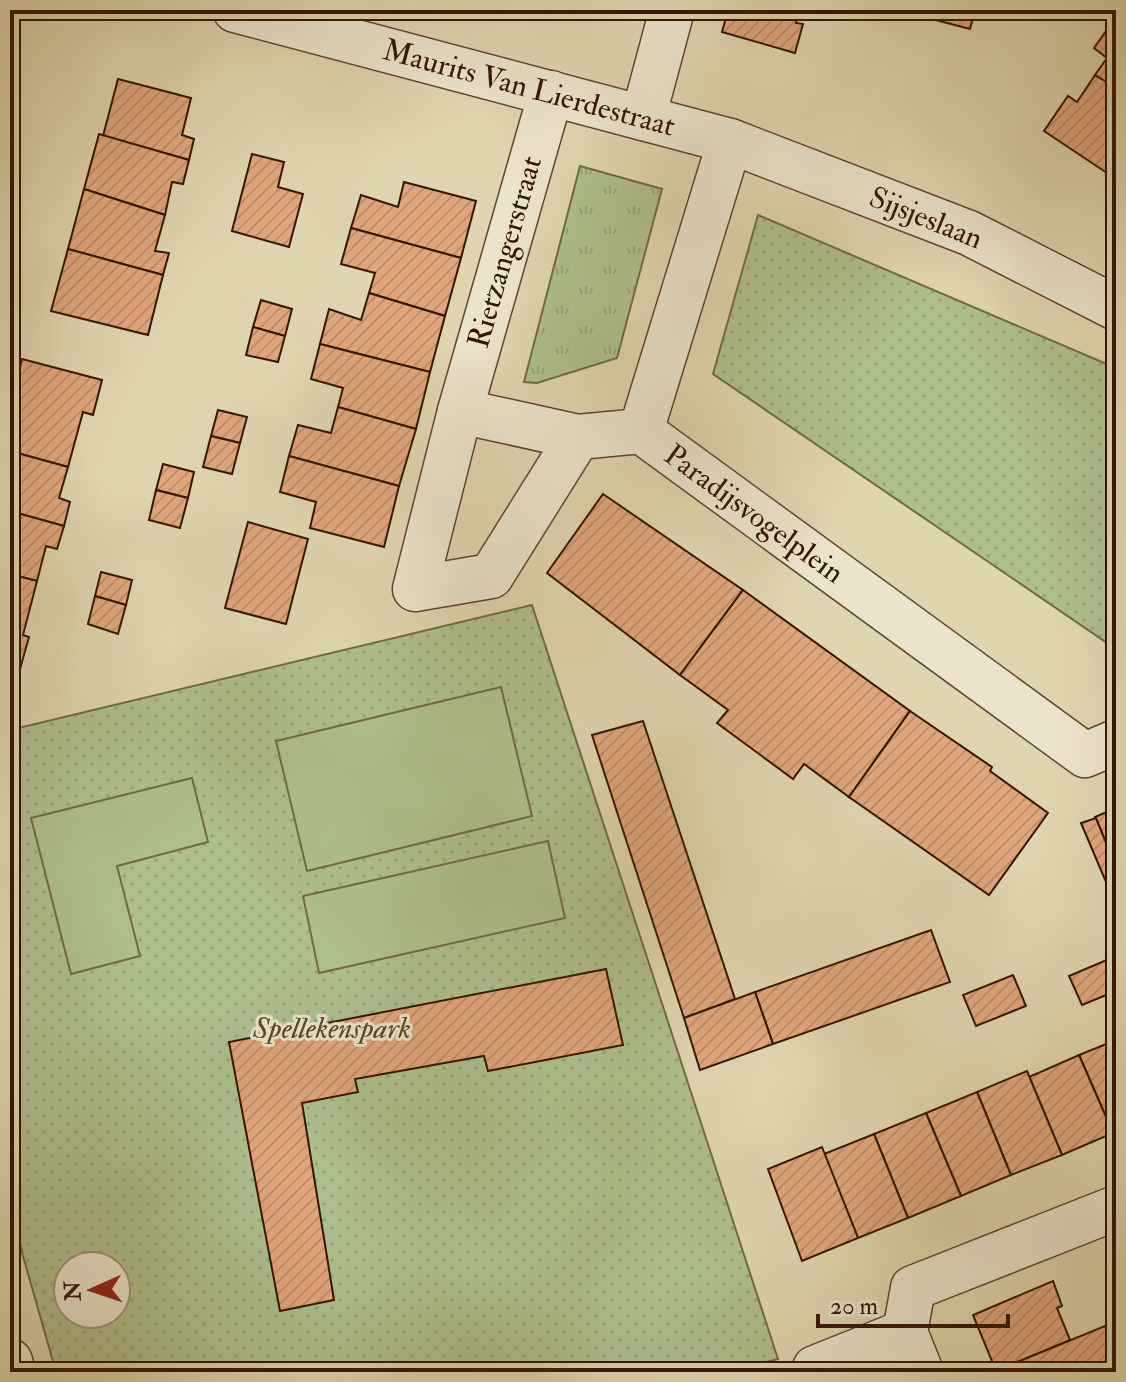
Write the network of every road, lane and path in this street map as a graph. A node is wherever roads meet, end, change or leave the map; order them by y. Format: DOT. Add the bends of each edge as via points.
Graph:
graph roads {
  1 [pos="235,10"];
  2 [pos="672,10"];
  3 [pos="551,93"];
  4 [pos="643,118"];
  5 [pos="730,141"];
  6 [pos="1116,308"];
  7 [pos="460,411"];
  8 [pos="641,431"];
  9 [pos="578,437"];
  10 [pos="1116,742"];
  11 [pos="1116,1208"];
  12 [pos="913,1352"];
  13 [pos="10,1361"];
  14 [pos="13,1372"];
  15 [pos="817,1372"];
  1 -- 3 [label="street, Maurits Van Lierdestraat"];
  2 -- 4 [label="street"];
  3 -- 4 [label="street, Maurits Van Lierdestraat"];
  3 -- 7 [label="street, Rietzangerstraat"];
  4 -- 5 [label="street, Maurits Van Lierdestraat"];
  5 -- 6 [label="street, Sijsjeslaan" via="969,233"];
  5 -- 8 [label="street, Paradijsvogelplein"];
  7 -- 9 [label="street"];
  7 -- 9 [label="street, Rietzangerstraat" via="415,589 491,576"];
  8 -- 9 [label="street"];
  8 -- 10 [label="street, Paradijsvogelplein" via="1085,755"];
  11 -- 12 [label="street" via="913,1288"];
  12 -- 15 [label="street" via="815,1368"];
  13 -- 14 [label="street"];
}
